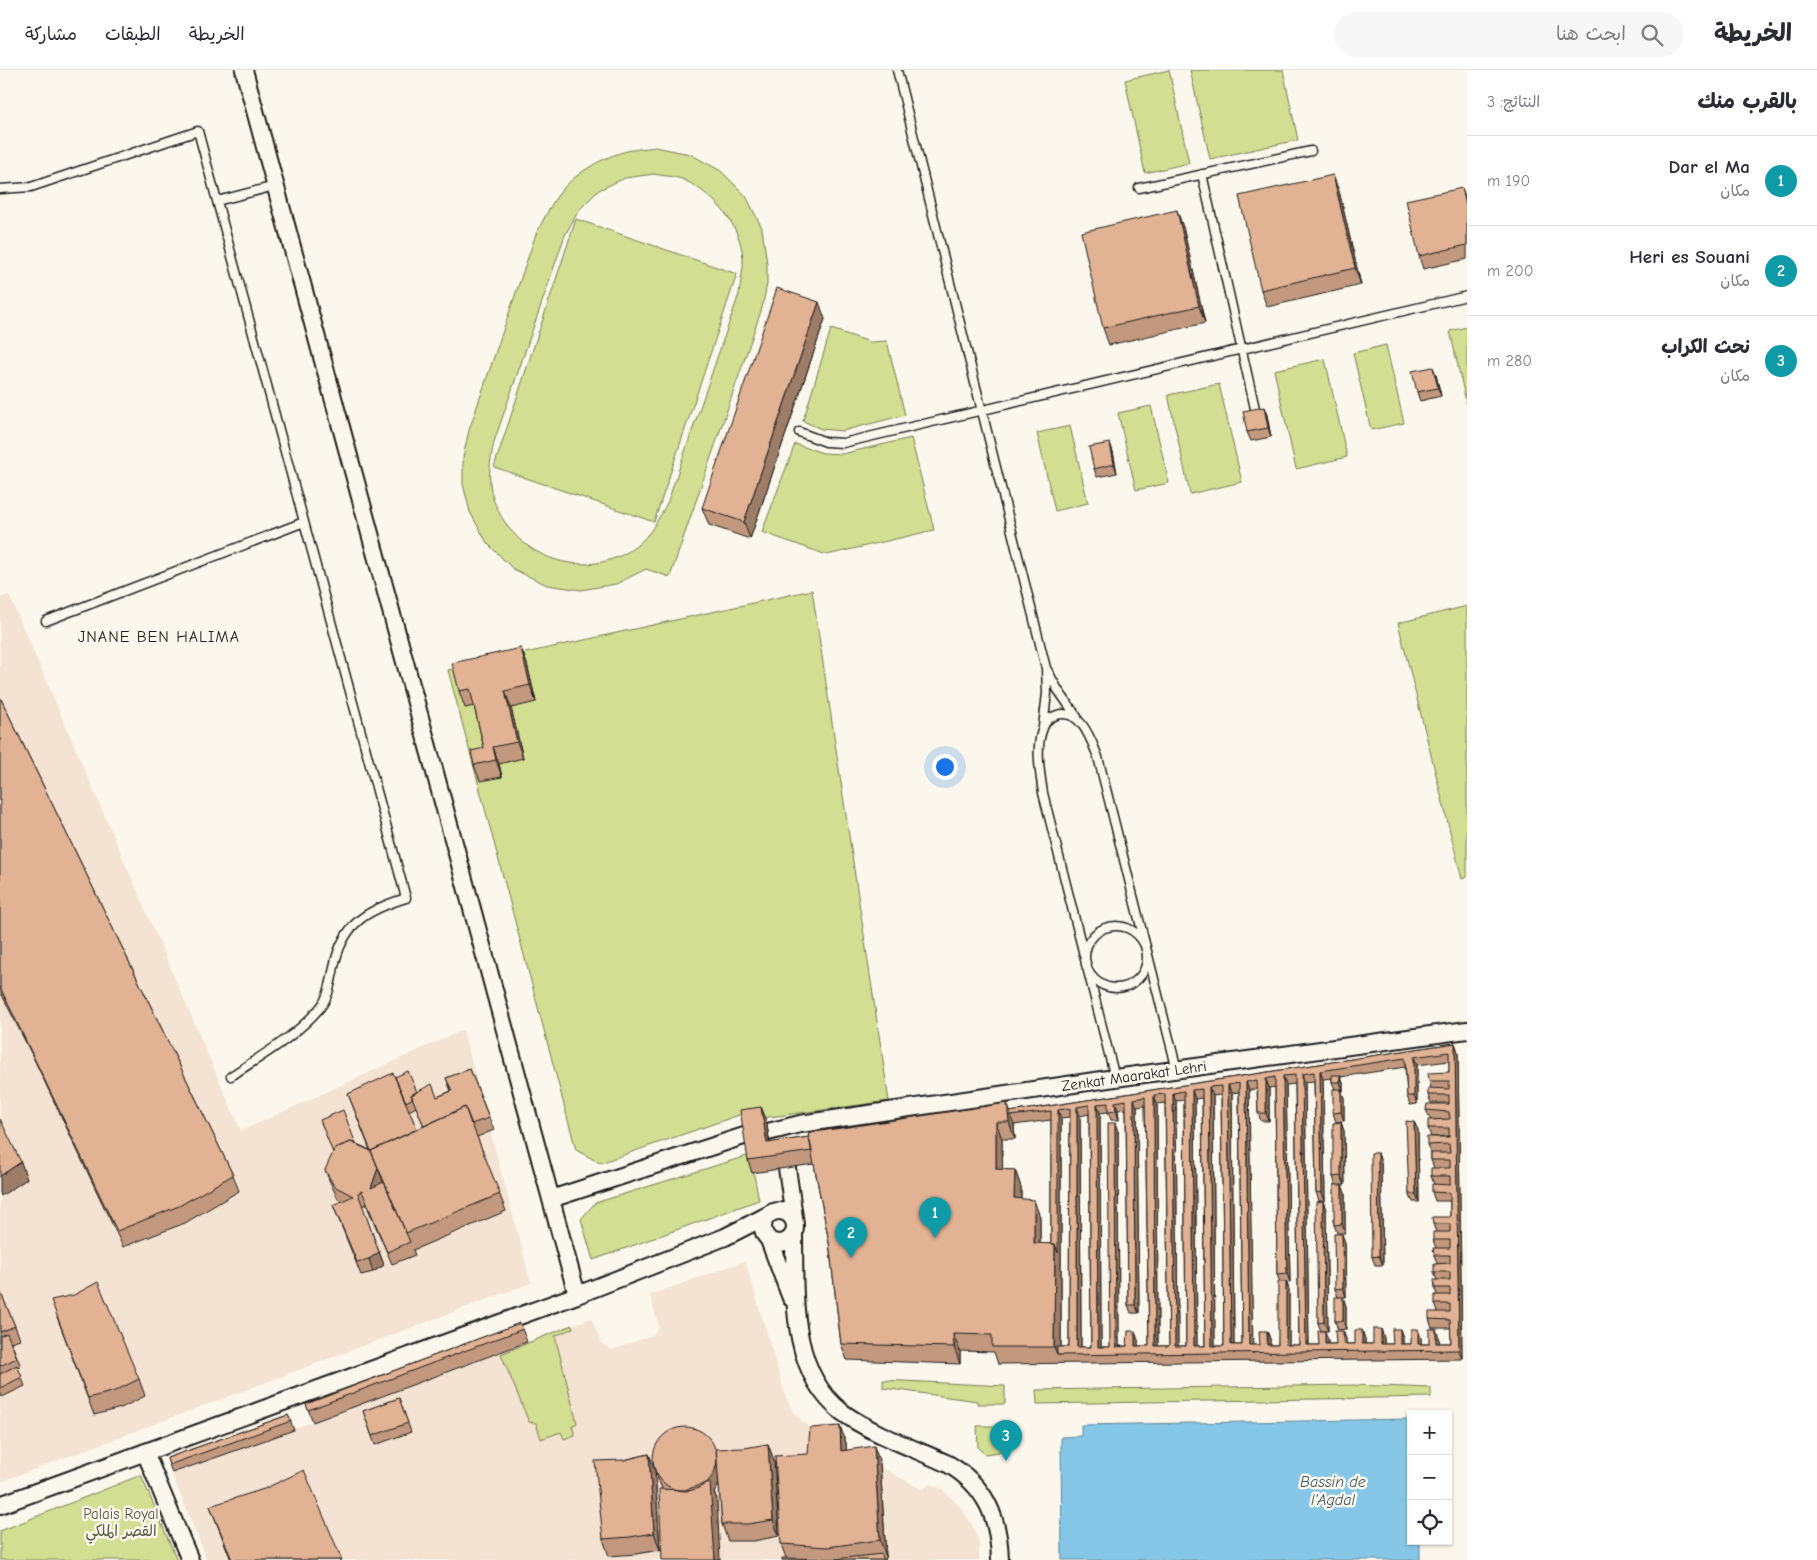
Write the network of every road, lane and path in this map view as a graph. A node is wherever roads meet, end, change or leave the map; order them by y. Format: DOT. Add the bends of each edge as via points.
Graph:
graph roads {
  1 [pos="244,70"];
  2 [pos="897,70"];
  3 [pos="1311,151"];
  4 [pos="1202,174"];
  5 [pos="275,186"];
  6 [pos="1139,188"];
  7 [pos="0,189"];
  8 [pos="217,201"];
  9 [pos="1467,296"];
  10 [pos="1241,349"];
  11 [pos="982,410"];
  12 [pos="1256,413"];
  13 [pos="799,432"];
  14 [pos="304,522"];
  15 [pos="46,621"];
  16 [pos="1046,668"];
  17 [pos="1082,724"];
  18 [pos="1042,730"];
  19 [pos="1146,949"];
  20 [pos="1086,964"];
  21 [pos="1467,1030"];
  22 [pos="1177,1070"];
  23 [pos="231,1076"];
  24 [pos="1115,1078"];
  25 [pos="800,1124"];
  26 [pos="768,1132"];
  27 [pos="747,1135"];
  28 [pos="784,1144"];
  29 [pos="787,1168"];
  30 [pos="551,1199"];
  31 [pos="770,1214"];
  32 [pos="794,1229"];
  33 [pos="725,1237"];
  34 [pos="768,1239"];
  35 [pos="577,1294"];
  36 [pos="796,1312"];
  37 [pos="145,1452"];
  38 [pos="0,1506"];
  39 [pos="190,1560"];
  40 [pos="1000,1560"];
  1 -- 5 [label="street"];
  2 -- 11 [label="lane"];
  3 -- 4 [label="lane"];
  4 -- 6 [label="lane"];
  4 -- 10 [label="lane"];
  5 -- 8 [label="lane"];
  5 -- 30 [label="street"];
  7 -- 8 [label="lane" via="31,187 198,131"];
  8 -- 14 [label="lane"];
  9 -- 10 [label="lane"];
  10 -- 11 [label="lane"];
  10 -- 12 [label="lane"];
  11 -- 13 [label="lane" via="842,443 826,442"];
  11 -- 16 [label="lane"];
  14 -- 15 [label="lane"];
  14 -- 23 [label="lane" via="406,898 379,906 357,921 342,942 330,989 320,1008 282,1042"];
  16 -- 17 [label="lane"];
  16 -- 18 [label="lane" via="1047,693"];
  17 -- 18 [label="lane" via="1071,715 1064,714 1050,718"];
  17 -- 19 [label="lane" via="1098,757"];
  18 -- 20 [label="lane" via="1039,758 1043,793"];
  19 -- 20 [label="lane" via="1134,932 1124,927 1104,928 1088,943"];
  19 -- 20 [label="lane" via="1145,968 1133,983 1124,987 1114,988 1096,980"];
  19 -- 22 [label="lane"];
  20 -- 24 [label="lane"];
  21 -- 22 [label="street, Zenkat Maarakat Lehri"];
  22 -- 24 [label="street, Zenkat Maarakat Lehri"];
  24 -- 25 [label="street, Zenkat Maarakat Lehri"];
  25 -- 26 [label="street, Zenkat Maarakat Lehri"];
  25 -- 28 [label="street" via="789,1133"];
  27 -- 30 [label="street"];
  29 -- 32 [label="street"];
  30 -- 35 [label="street"];
  31 -- 32 [label="street" via="785,1213 792,1219"];
  31 -- 33 [label="street"];
  31 -- 34 [label="street" via="763,1227"];
  32 -- 34 [label="street" via="791,1238 783,1243"];
  32 -- 36 [label="street"];
  33 -- 34 [label="street"];
  33 -- 35 [label="street"];
  34 -- 36 [label="street"];
  35 -- 37 [label="street"];
  36 -- 40 [label="street" via="804,1355 823,1393 842,1412 861,1424 948,1464 974,1483 992,1512"];
  37 -- 38 [label="street"];
  37 -- 39 [label="street"];
}
